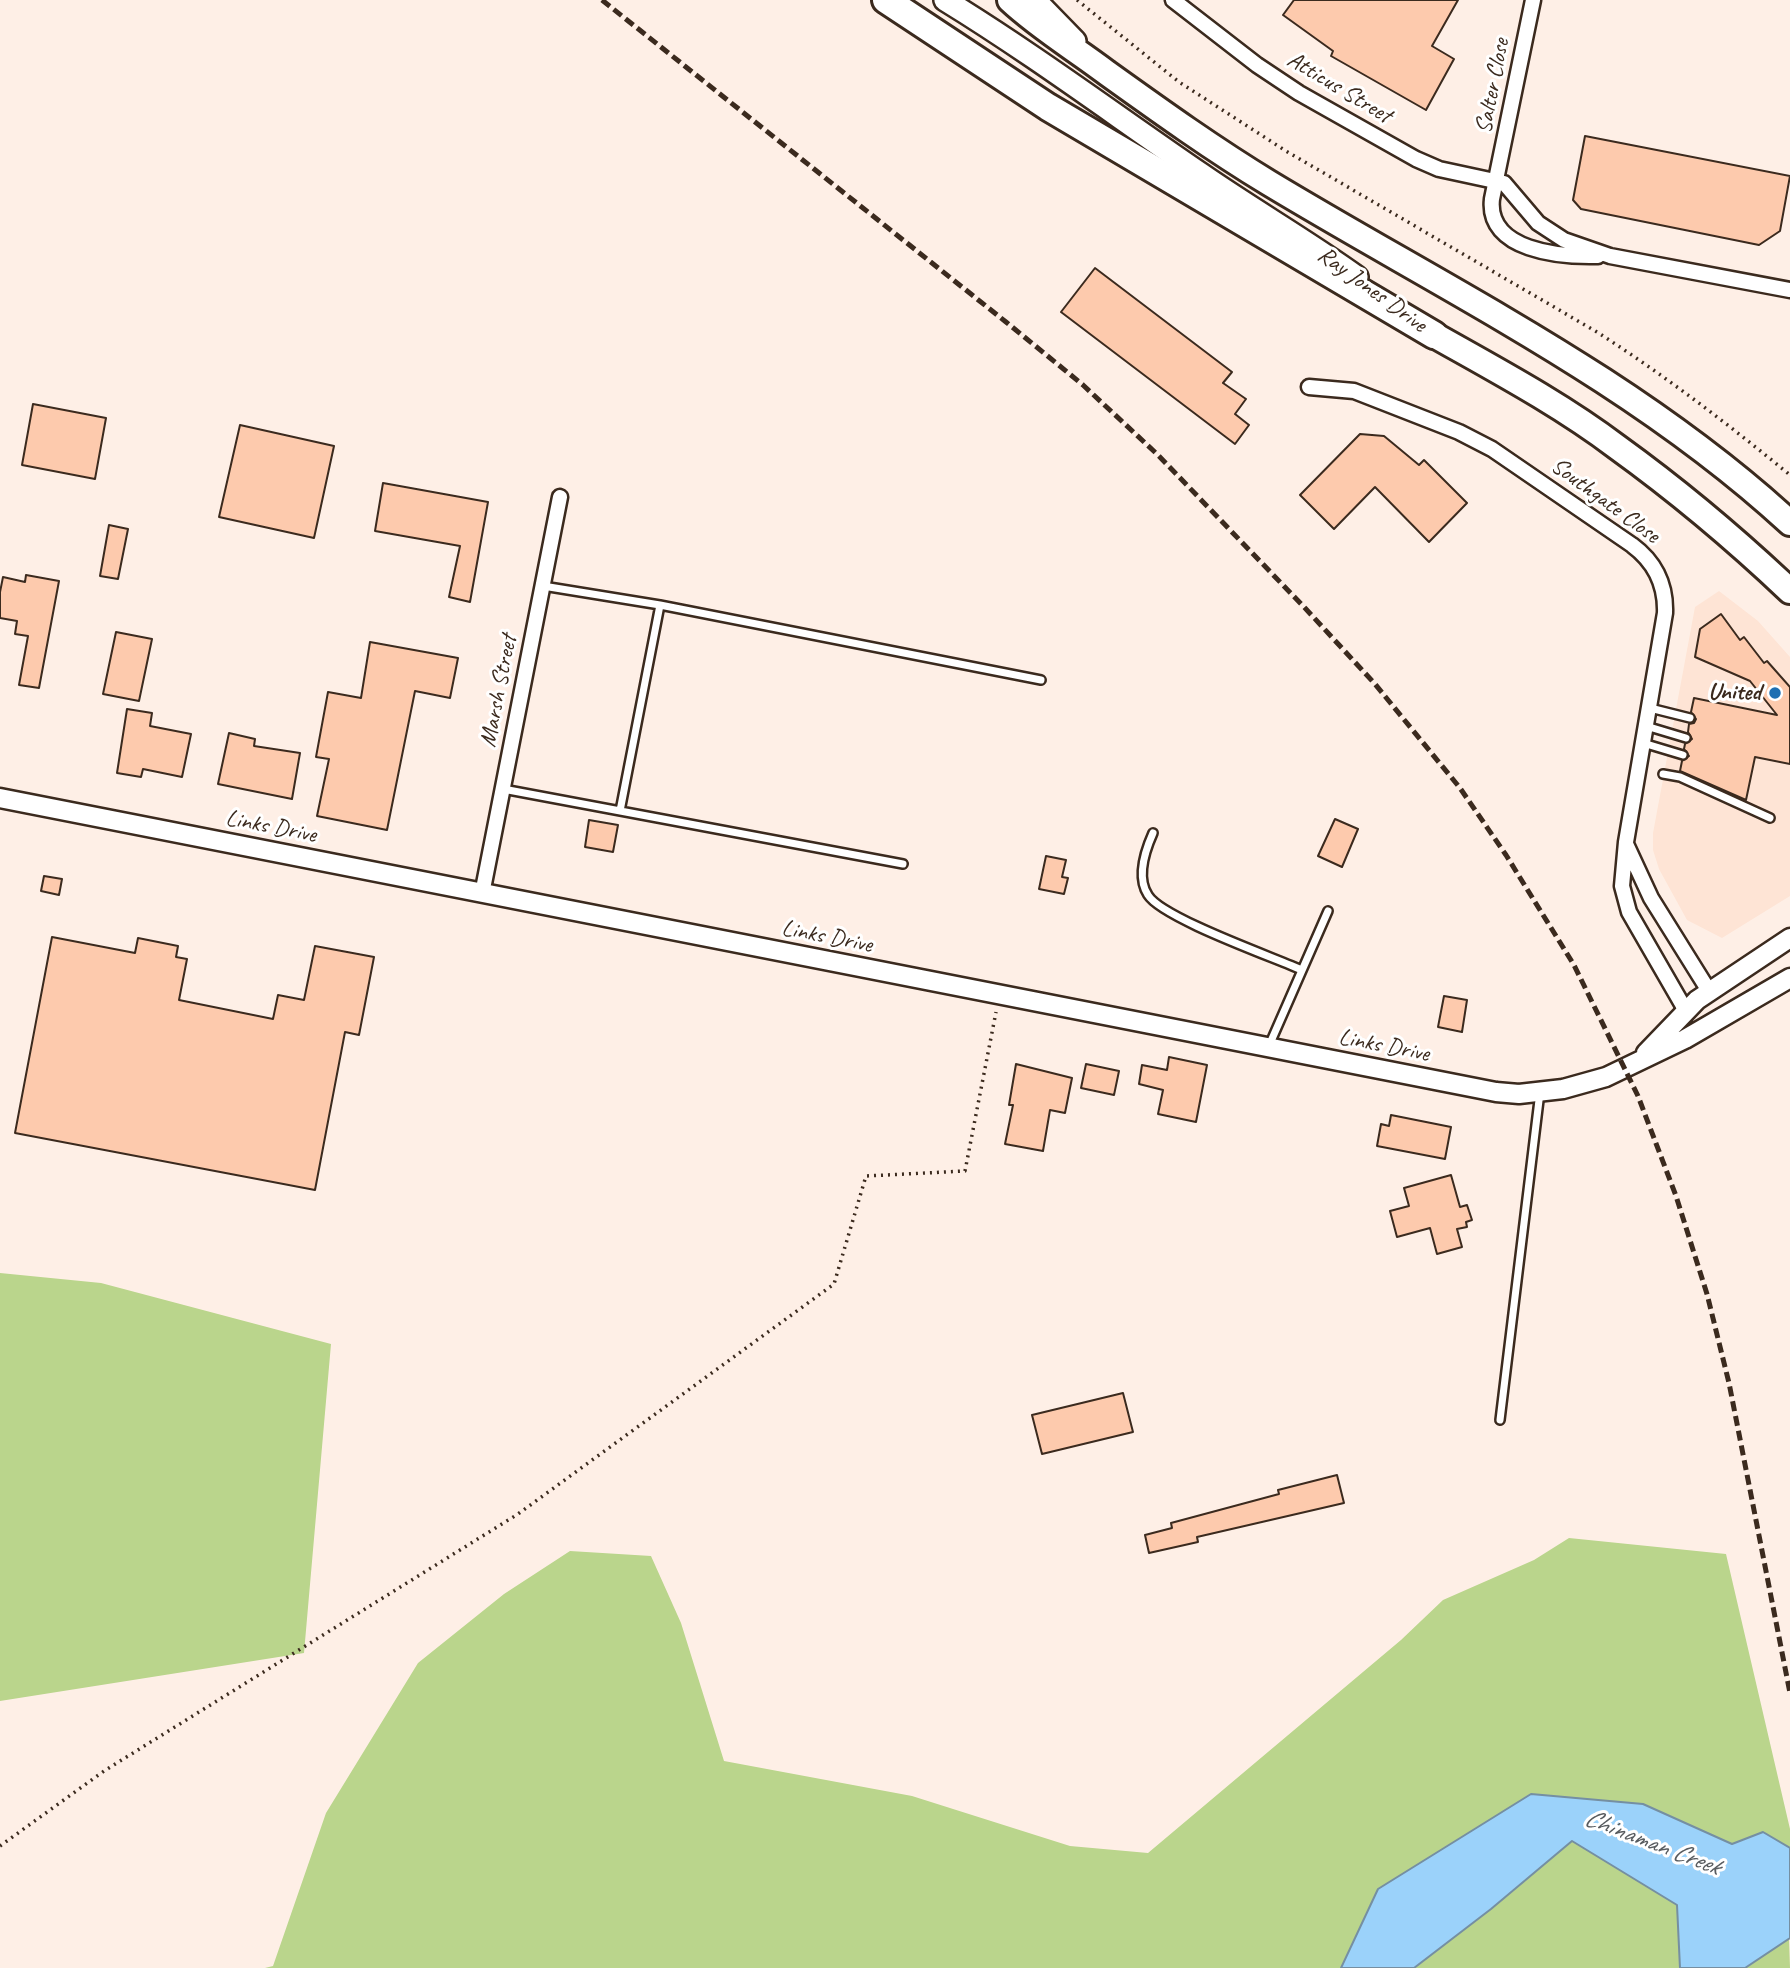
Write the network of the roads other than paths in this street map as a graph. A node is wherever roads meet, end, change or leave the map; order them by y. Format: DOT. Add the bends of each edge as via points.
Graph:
graph roads {
  1 [pos="886,0"];
  2 [pos="946,0"];
  3 [pos="1010,0"];
  4 [pos="1035,0"];
  5 [pos="1173,0"];
  6 [pos="1533,0"];
  7 [pos="1105,71"];
  8 [pos="1498,181"];
  9 [pos="1610,256"];
  10 [pos="1790,290"];
  11 [pos="1434,335"];
  12 [pos="1309,387"];
  13 [pos="560,497"];
  14 [pos="1790,523"];
  15 [pos="542,586"];
  16 [pos="1790,591"];
  17 [pos="660,605"];
  18 [pos="1041,680"];
  19 [pos="1650,708"];
  20 [pos="1690,718"];
  21 [pos="1646,726"];
  22 [pos="1686,737"];
  23 [pos="1643,743"];
  24 [pos="1683,755"];
  25 [pos="1663,774"];
  26 [pos="503,789"];
  27 [pos="0,798"];
  28 [pos="620,811"];
  29 [pos="1770,818"];
  30 [pos="1153,834"];
  31 [pos="1626,842"];
  32 [pos="903,864"];
  33 [pos="482,894"];
  34 [pos="1328,911"];
  35 [pos="1790,938"];
  36 [pos="1303,970"];
  37 [pos="1790,978"];
  38 [pos="1709,991"];
  39 [pos="1686,1011"];
  40 [pos="1715,1023"];
  41 [pos="1268,1048"];
  42 [pos="1642,1059"];
  43 [pos="1540,1091"];
  44 [pos="1500,1420"];
  1 -- 11 [label="highway" via="1048,107"];
  2 -- 11 [label="main road, Ray Jones Drive" via="1325,254"];
  3 -- 7 [label="highway, Ray Jones Drive"];
  4 -- 7 [label="main road, Ray Jones Drive"];
  5 -- 8 [label="street, Atticus Street" via="1257,65 1392,146 1439,169"];
  6 -- 8 [label="street, Salter Close"];
  7 -- 14 [label="highway, Ray Jones Drive" via="1269,183 1640,404"];
  8 -- 9 [label="street, Salter Close" via="1511,188 1543,227 1564,240"];
  8 -- 9 [label="street, Salter Close" via="1492,212 1499,228 1513,240 1554,253"];
  9 -- 10 [label="street, Salter Close"];
  11 -- 16 [label="highway, Ray Jones Drive" via="1528,388 1616,446 1695,507"];
  12 -- 19 [label="street, Southgate Close" via="1354,391 1459,432 1492,449 1645,555 1659,576 1666,600"];
  13 -- 15 [label="street, Marsh Street"];
  15 -- 17 [label="lane"];
  15 -- 26 [label="street, Marsh Street"];
  17 -- 18 [label="lane"];
  17 -- 28 [label="lane"];
  19 -- 20 [label="lane"];
  19 -- 21 [label="street, Southgate Close"];
  21 -- 22 [label="lane"];
  21 -- 23 [label="street, Southgate Close"];
  23 -- 24 [label="lane"];
  23 -- 31 [label="street, Southgate Close"];
  25 -- 29 [label="lane" via="1680,777"];
  26 -- 28 [label="lane"];
  26 -- 33 [label="street, Marsh Street"];
  27 -- 33 [label="street, Links Drive"];
  28 -- 32 [label="lane"];
  30 -- 36 [label="lane" via="1142,870 1149,898 1171,914"];
  31 -- 38 [label="street" via="1651,898"];
  31 -- 39 [label="street, Southgate Close" via="1624,900"];
  33 -- 41 [label="street, Links Drive"];
  34 -- 36 [label="lane"];
  35 -- 38 [label="street, Links Drive"];
  36 -- 41 [label="lane"];
  37 -- 40 [label="street, Links Drive"];
  38 -- 39 [label="street, Links Drive"];
  38 -- 40 [label="street"];
  39 -- 40 [label="street"];
  39 -- 42 [label="street, Links Drive"];
  40 -- 42 [label="street, Links Drive"];
  41 -- 43 [label="street, Links Drive" via="1474,1088 1520,1094"];
  42 -- 43 [label="street, Links Drive" via="1591,1083"];
  43 -- 44 [label="lane"];
}
